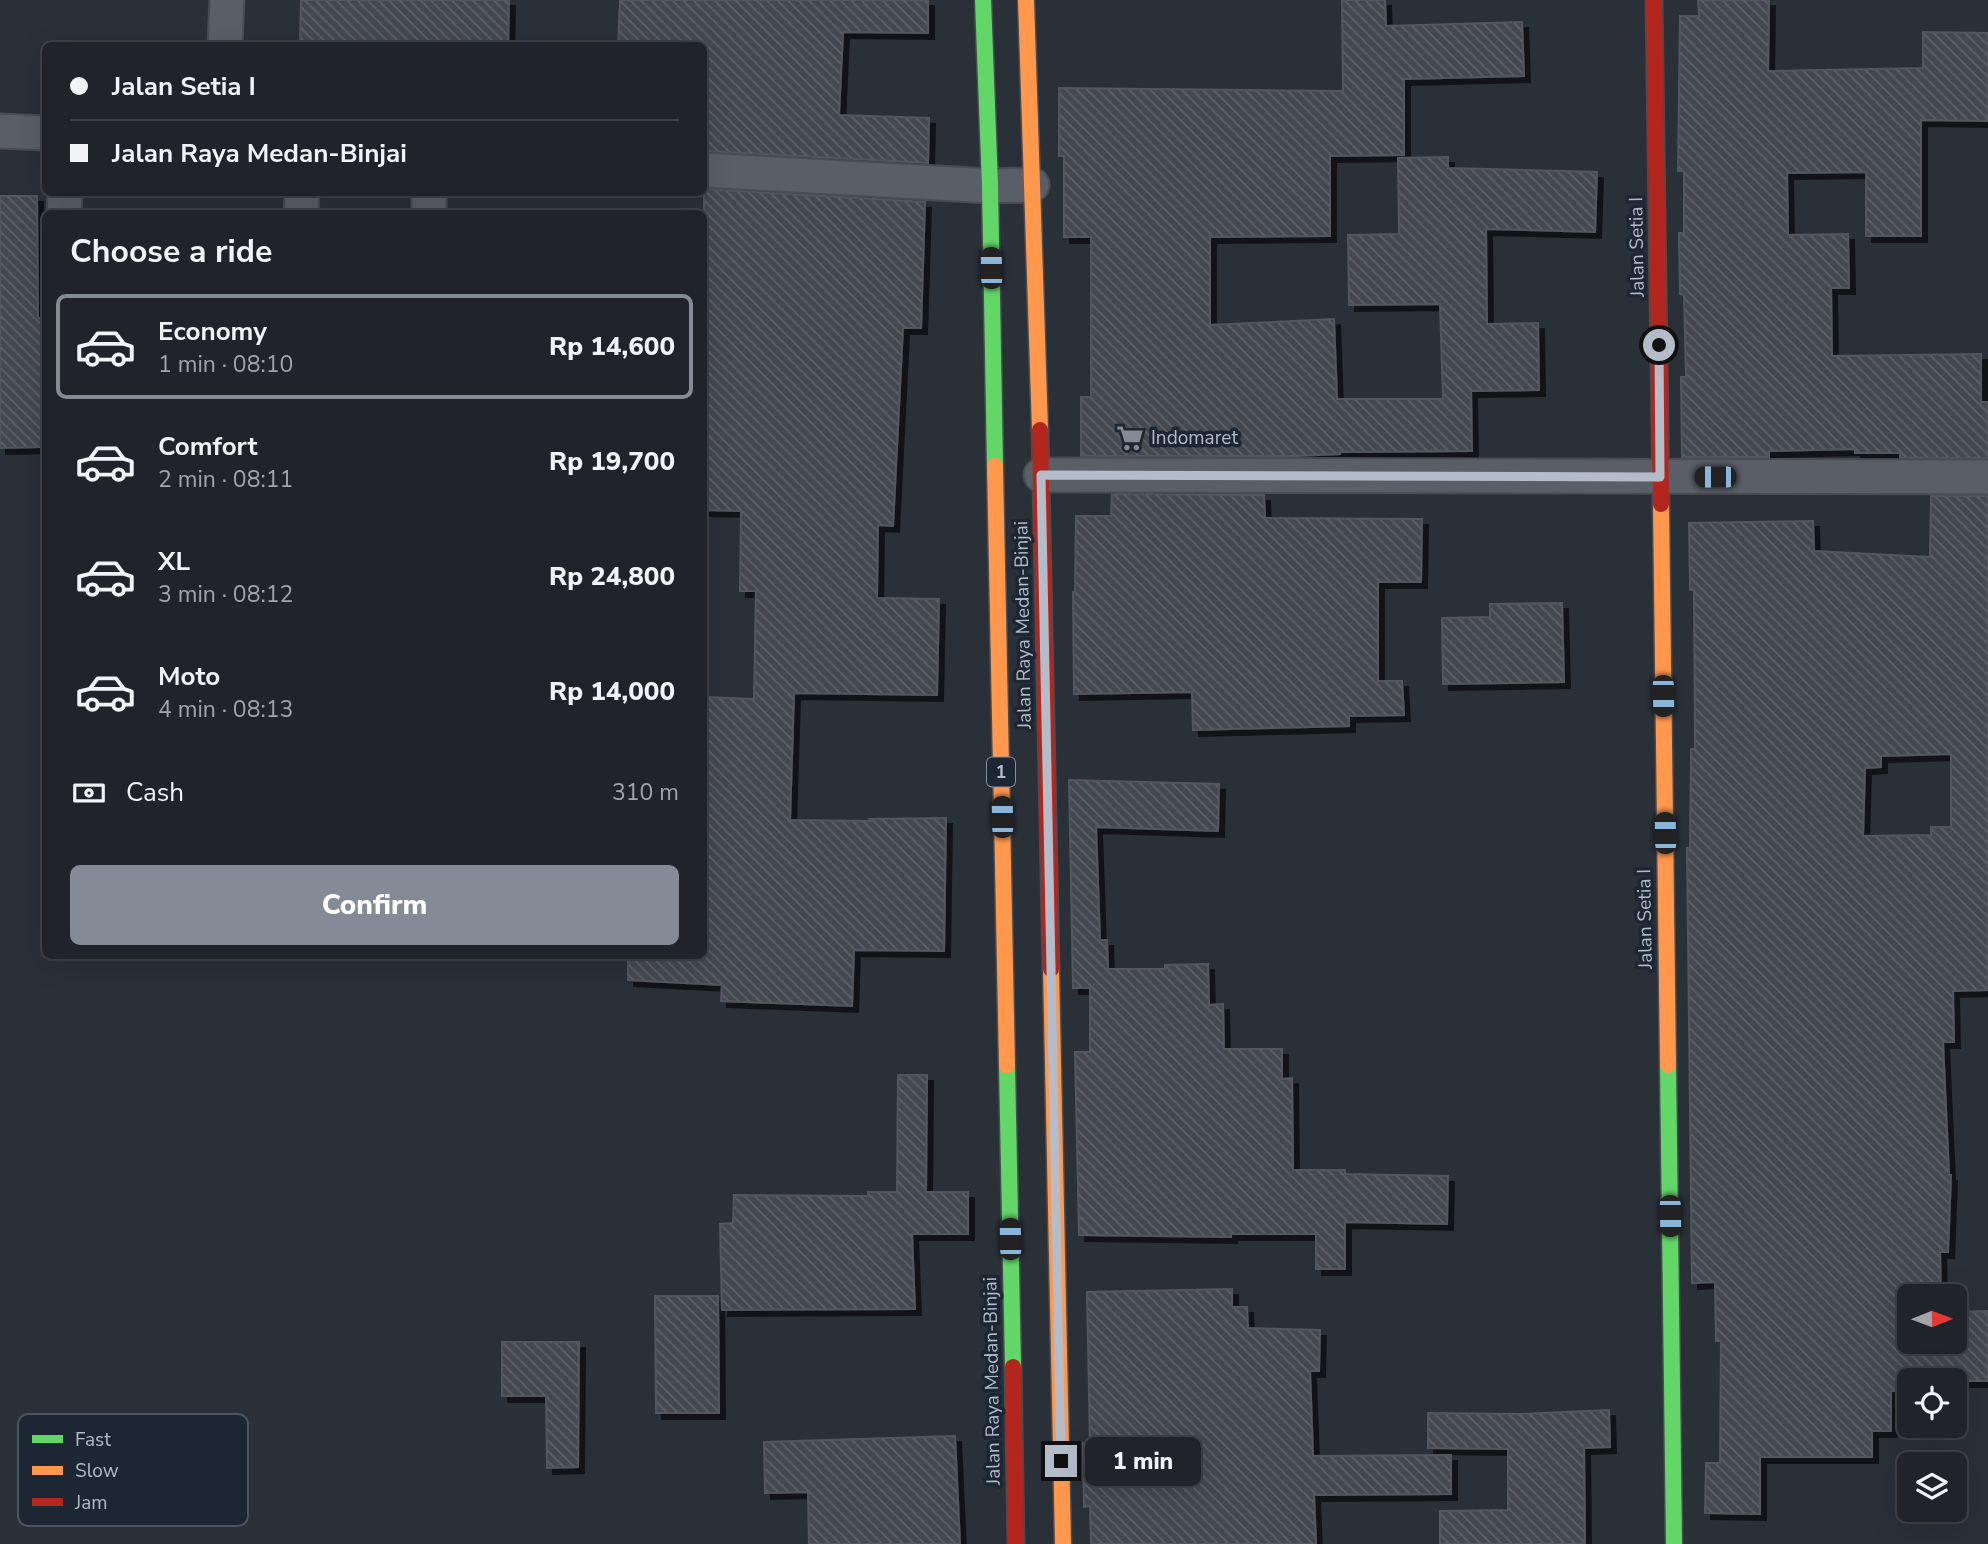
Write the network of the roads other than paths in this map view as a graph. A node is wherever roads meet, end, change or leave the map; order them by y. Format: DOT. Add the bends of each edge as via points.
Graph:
graph roads {
  1 [pos="227,0"];
  2 [pos="983,0"];
  3 [pos="1026,0"];
  4 [pos="1654,0"];
  5 [pos="225,42"];
  6 [pos="0,131"];
  7 [pos="42,133"];
  8 [pos="707,170"];
  9 [pos="1032,185"];
  10 [pos="990,186"];
  11 [pos="1041,475"];
  12 [pos="1660,477"];
  13 [pos="1988,477"];
  14 [pos="1016,1544"];
  15 [pos="1063,1544"];
  16 [pos="1674,1544"];
  1 -- 5 [label="street"];
  2 -- 10 [label="main road, Jalan Raya Medan-Binjai / 1"];
  3 -- 9 [label="main road, Jalan Raya Medan-Binjai"];
  4 -- 12 [label="main road, Jalan Setia I"];
  6 -- 7 [label="street"];
  8 -- 10 [label="street"];
  9 -- 10 [label="street"];
  9 -- 11 [label="main road, Jalan Raya Medan-Binjai"];
  10 -- 14 [label="main road, Jalan Raya Medan-Binjai / 1"];
  11 -- 12 [label="street"];
  11 -- 15 [label="main road, Jalan Raya Medan-Binjai"];
  12 -- 13 [label="street"];
  12 -- 16 [label="main road, Jalan Setia I"];
}
